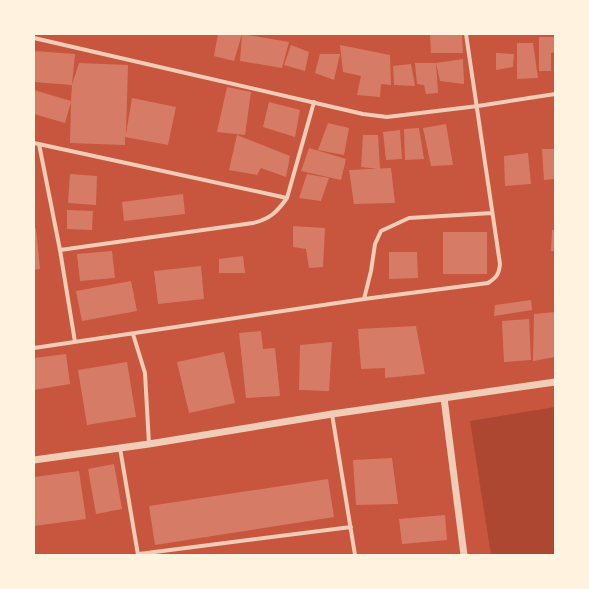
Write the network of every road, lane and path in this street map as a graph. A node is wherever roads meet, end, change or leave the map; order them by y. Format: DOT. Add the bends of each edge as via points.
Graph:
graph roads {
  1 [pos="466,34"];
  2 [pos="34,38"];
  3 [pos="555,94"];
  4 [pos="314,102"];
  5 [pos="478,106"];
  6 [pos="34,143"];
  7 [pos="39,144"];
  8 [pos="287,198"];
  9 [pos="492,213"];
  10 [pos="60,250"];
  11 [pos="364,299"];
  12 [pos="133,334"];
  13 [pos="75,342"];
  14 [pos="34,348"];
  15 [pos="555,382"];
  16 [pos="444,398"];
  17 [pos="332,414"];
  18 [pos="149,444"];
  19 [pos="120,447"];
  20 [pos="34,460"];
  21 [pos="351,527"];
  22 [pos="138,554"];
  23 [pos="355,555"];
  24 [pos="464,555"];
  1 -- 5 [label="street"];
  2 -- 4 [label="street"];
  3 -- 5 [label="street"];
  4 -- 5 [label="street" via="387,117"];
  4 -- 8 [label="street"];
  5 -- 9 [label="street"];
  6 -- 7 [label="street"];
  7 -- 8 [label="street"];
  7 -- 10 [label="street"];
  8 -- 10 [label="street" via="278,211 268,219 253,223"];
  9 -- 11 [label="street" via="409,218 381,231 375,244"];
  9 -- 11 [label="street" via="500,264 496,278 488,283"];
  10 -- 13 [label="street"];
  11 -- 12 [label="street"];
  12 -- 13 [label="street"];
  12 -- 18 [label="street" via="145,373"];
  13 -- 14 [label="street"];
  15 -- 16 [label="street"];
  16 -- 17 [label="street"];
  16 -- 24 [label="street"];
  17 -- 18 [label="street"];
  17 -- 21 [label="street"];
  18 -- 19 [label="street"];
  19 -- 20 [label="street"];
  19 -- 22 [label="street"];
  21 -- 22 [label="street"];
  21 -- 23 [label="street"];
}
